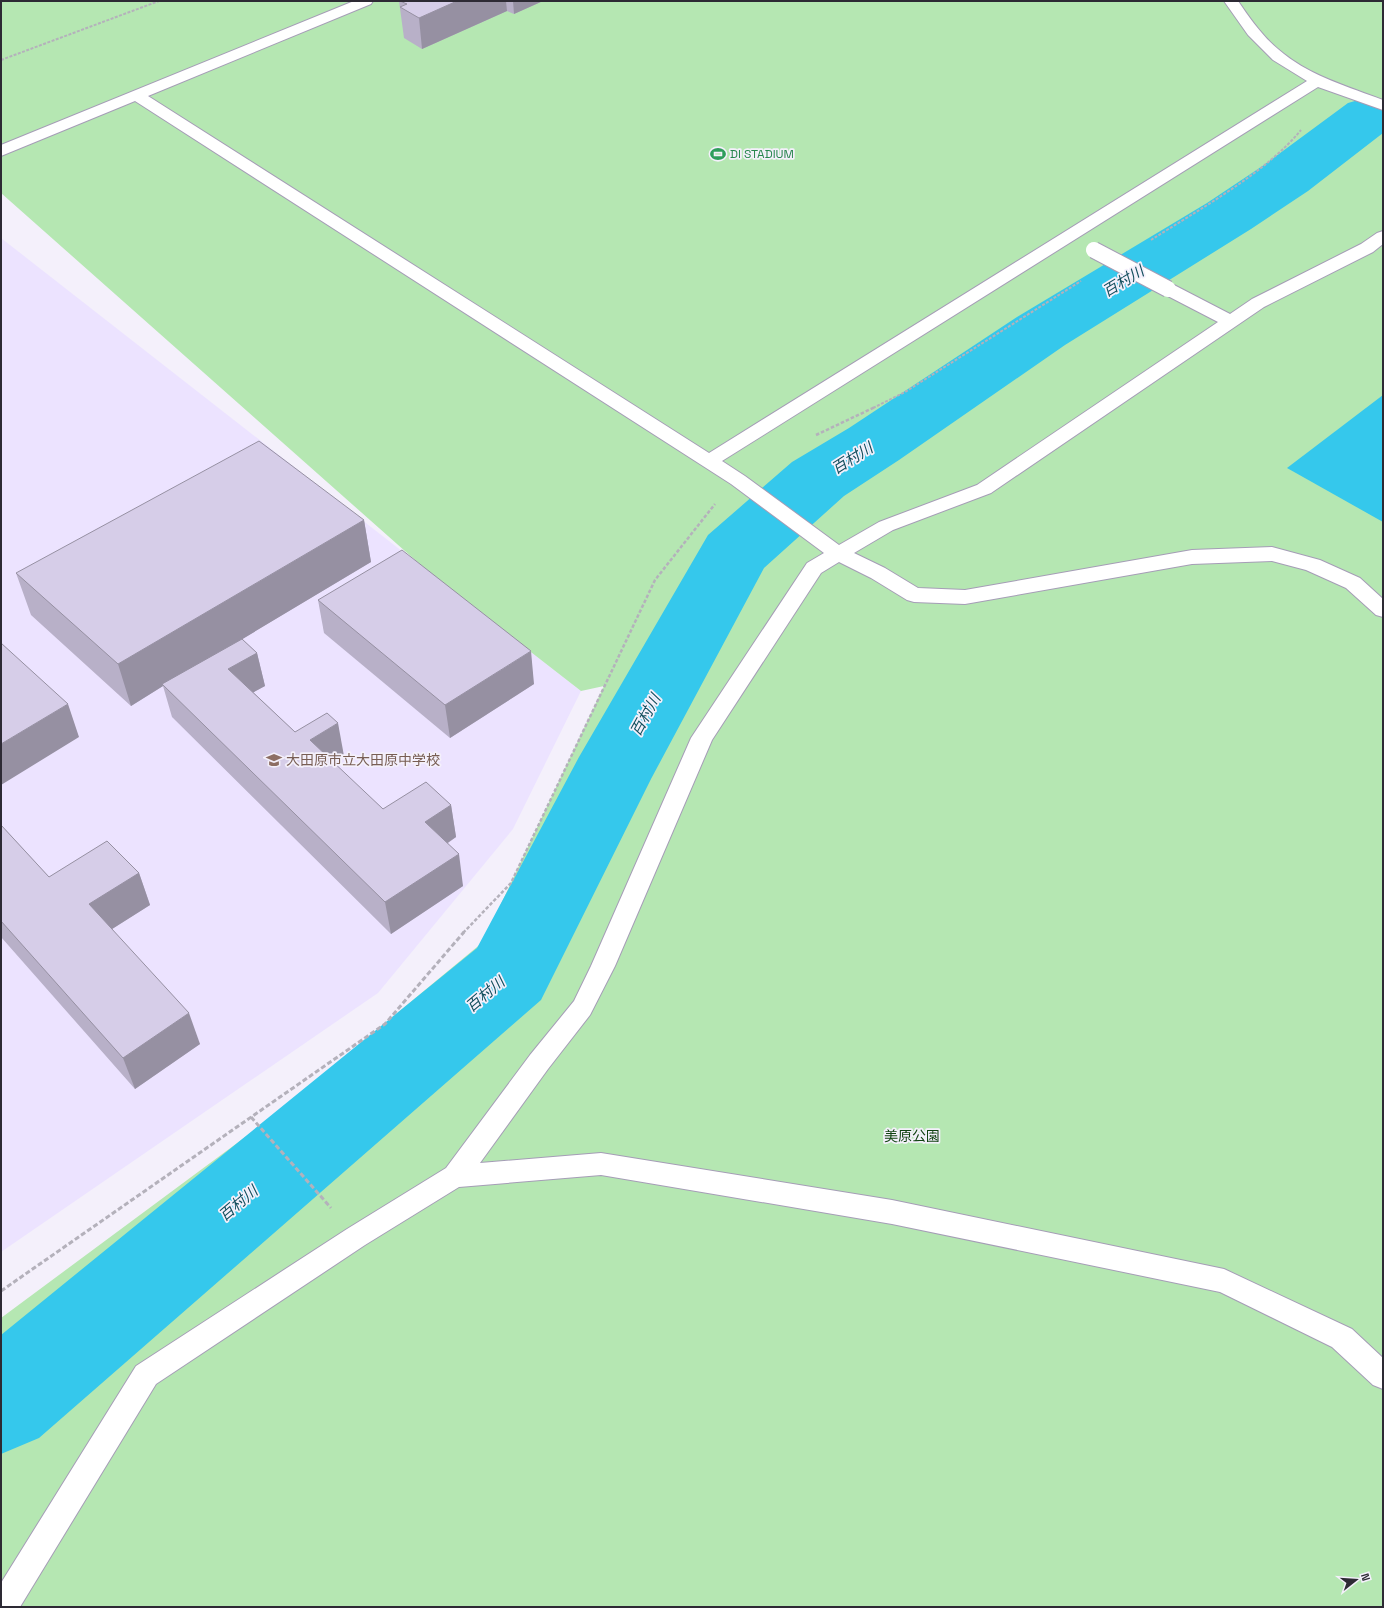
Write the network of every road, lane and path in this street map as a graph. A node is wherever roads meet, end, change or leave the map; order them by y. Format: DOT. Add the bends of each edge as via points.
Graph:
graph roads {
  1 [pos="158,1"];
  2 [pos="366,1"];
  3 [pos="1231,1"];
  4 [pos="1,60"];
  5 [pos="1317,81"];
  6 [pos="1353,95"];
  7 [pos="138,96"];
  8 [pos="1383,105"];
  9 [pos="1,151"];
  10 [pos="1383,236"];
  11 [pos="1068,237"];
  12 [pos="1147,243"];
  13 [pos="1087,278"];
  14 [pos="1229,321"];
  15 [pos="809,438"];
  16 [pos="708,462"];
  17 [pos="738,480"];
  18 [pos="837,553"];
  19 [pos="1383,610"];
  20 [pos="251,1116"];
  21 [pos="455,1176"];
  22 [pos="333,1210"];
  23 [pos="1,1291"];
  24 [pos="1383,1376"];
  25 [pos="3,1607"];
  1 -- 4 [label="path"];
  2 -- 7 [label="street"];
  3 -- 5 [label="street" via="1253,32 1278,57"];
  5 -- 6 [label="street"];
  5 -- 11 [label="street"];
  6 -- 8 [label="street"];
  6 -- 12 [label="path" via="1325,108 1309,120 1288,146 1235,186"];
  7 -- 9 [label="street"];
  7 -- 16 [label="street"];
  10 -- 14 [label="street" via="1368,248 1258,303"];
  11 -- 14 [label="street, bridge"];
  11 -- 16 [label="street"];
  13 -- 15 [label="path" via="905,392"];
  14 -- 18 [label="street" via="984,489 886,526"];
  16 -- 17 [label="street"];
  17 -- 18 [label="street"];
  17 -- 20 [label="path" via="706,514 655,580 511,883 468,927 385,1024"];
  18 -- 19 [label="street" via="878,573 914,595 965,597 1192,557 1272,554 1313,565 1353,583"];
  18 -- 21 [label="street" via="814,568 702,738 603,966 582,1008"];
  20 -- 22 [label="path"];
  20 -- 23 [label="path"];
  21 -- 24 [label="street" via="601,1164 892,1212 1224,1281 1342,1338"];
  21 -- 25 [label="street" via="356,1237 146,1375"];
}
